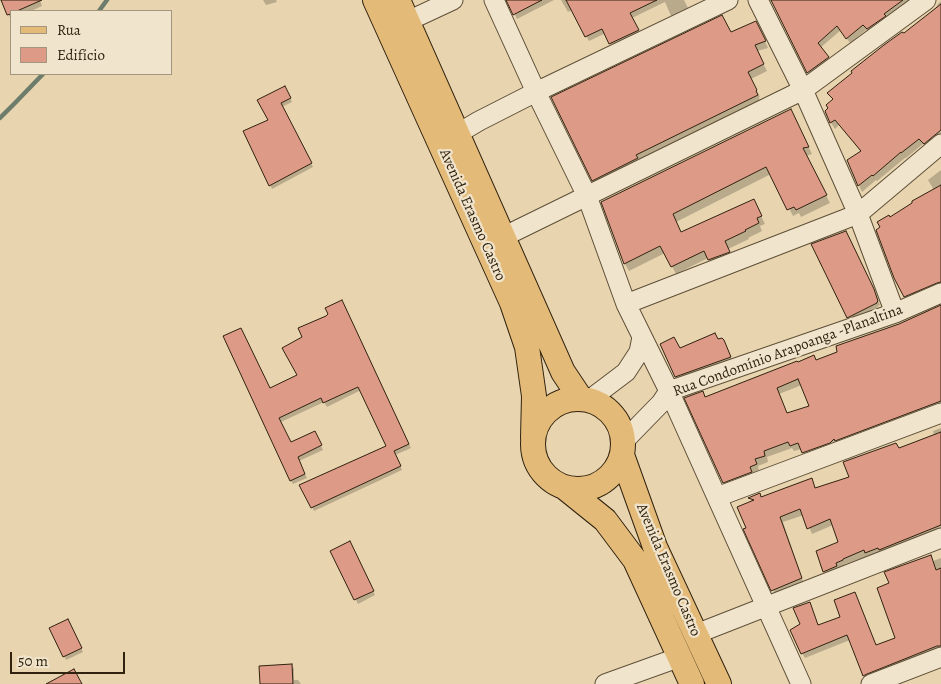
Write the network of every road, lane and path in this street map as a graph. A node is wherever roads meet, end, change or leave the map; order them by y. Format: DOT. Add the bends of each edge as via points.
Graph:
graph roads {
  1 [pos="375,0"];
  2 [pos="453,0"];
  3 [pos="494,0"];
  4 [pos="728,0"];
  5 [pos="758,0"];
  6 [pos="926,0"];
  7 [pos="403,10"];
  8 [pos="802,90"];
  9 [pos="536,92"];
  10 [pos="457,134"];
  11 [pos="941,144"];
  12 [pos="587,196"];
  13 [pos="858,214"];
  14 [pos="503,237"];
  15 [pos="941,293"];
  16 [pos="626,304"];
  17 [pos="894,313"];
  18 [pos="642,337"];
  19 [pos="669,391"];
  20 [pos="585,400"];
  21 [pos="941,413"];
  22 [pos="533,438"];
  23 [pos="623,448"];
  24 [pos="564,487"];
  25 [pos="717,498"];
  26 [pos="941,538"];
  27 [pos="767,607"];
  28 [pos="696,634"];
  29 [pos="680,657"];
  30 [pos="941,657"];
  31 [pos="605,684"];
  32 [pos="692,684"];
  33 [pos="719,684"];
  34 [pos="801,684"];
  35 [pos="871,684"];
  1 -- 22 [label="main road, Avenida Erasmo Castro" via="512,303 527,347 534,396"];
  2 -- 7 [label="street"];
  3 -- 9 [label="street"];
  4 -- 9 [label="street"];
  5 -- 8 [label="street"];
  6 -- 8 [label="street"];
  7 -- 10 [label="main road, Avenida Erasmo Castro"];
  8 -- 12 [label="street"];
  8 -- 13 [label="street"];
  9 -- 10 [label="street"];
  9 -- 12 [label="street"];
  10 -- 14 [label="main road, Avenida Erasmo Castro"];
  11 -- 13 [label="street"];
  12 -- 14 [label="street"];
  12 -- 16 [label="street"];
  13 -- 16 [label="street"];
  13 -- 17 [label="street"];
  14 -- 20 [label="main road, Avenida Erasmo Castro" via="562,372"];
  15 -- 17 [label="street, Rua Condomínio Arapoanga -Planaltina"];
  16 -- 18 [label="street"];
  17 -- 19 [label="street, Rua Condomínio Arapoanga -Planaltina"];
  18 -- 19 [label="street"];
  18 -- 20 [label="street" via="639,352 626,372"];
  19 -- 23 [label="street, Rua Condomínio Arapoanga -Planaltina"];
  19 -- 25 [label="street"];
  20 -- 22 [label="main road" via="564,401 549,409 538,422"];
  20 -- 23 [label="main road" via="602,406 613,415 620,428"];
  21 -- 25 [label="street"];
  22 -- 24 [label="main road" via="534,454 540,469 550,480"];
  23 -- 24 [label="main road" via="616,468 594,487 579,490"];
  23 -- 28 [label="main road, Avenida Erasmo Castro" via="655,547"];
  24 -- 29 [label="main road, Avenida Erasmo Castro" via="605,520 635,560"];
  25 -- 27 [label="street"];
  26 -- 27 [label="street"];
  27 -- 28 [label="street"];
  27 -- 34 [label="street"];
  28 -- 33 [label="main road, Avenida Erasmo Castro"];
  29 -- 31 [label="street"];
  29 -- 32 [label="main road, Avenida Erasmo Castro"];
  30 -- 35 [label="street"];
}
